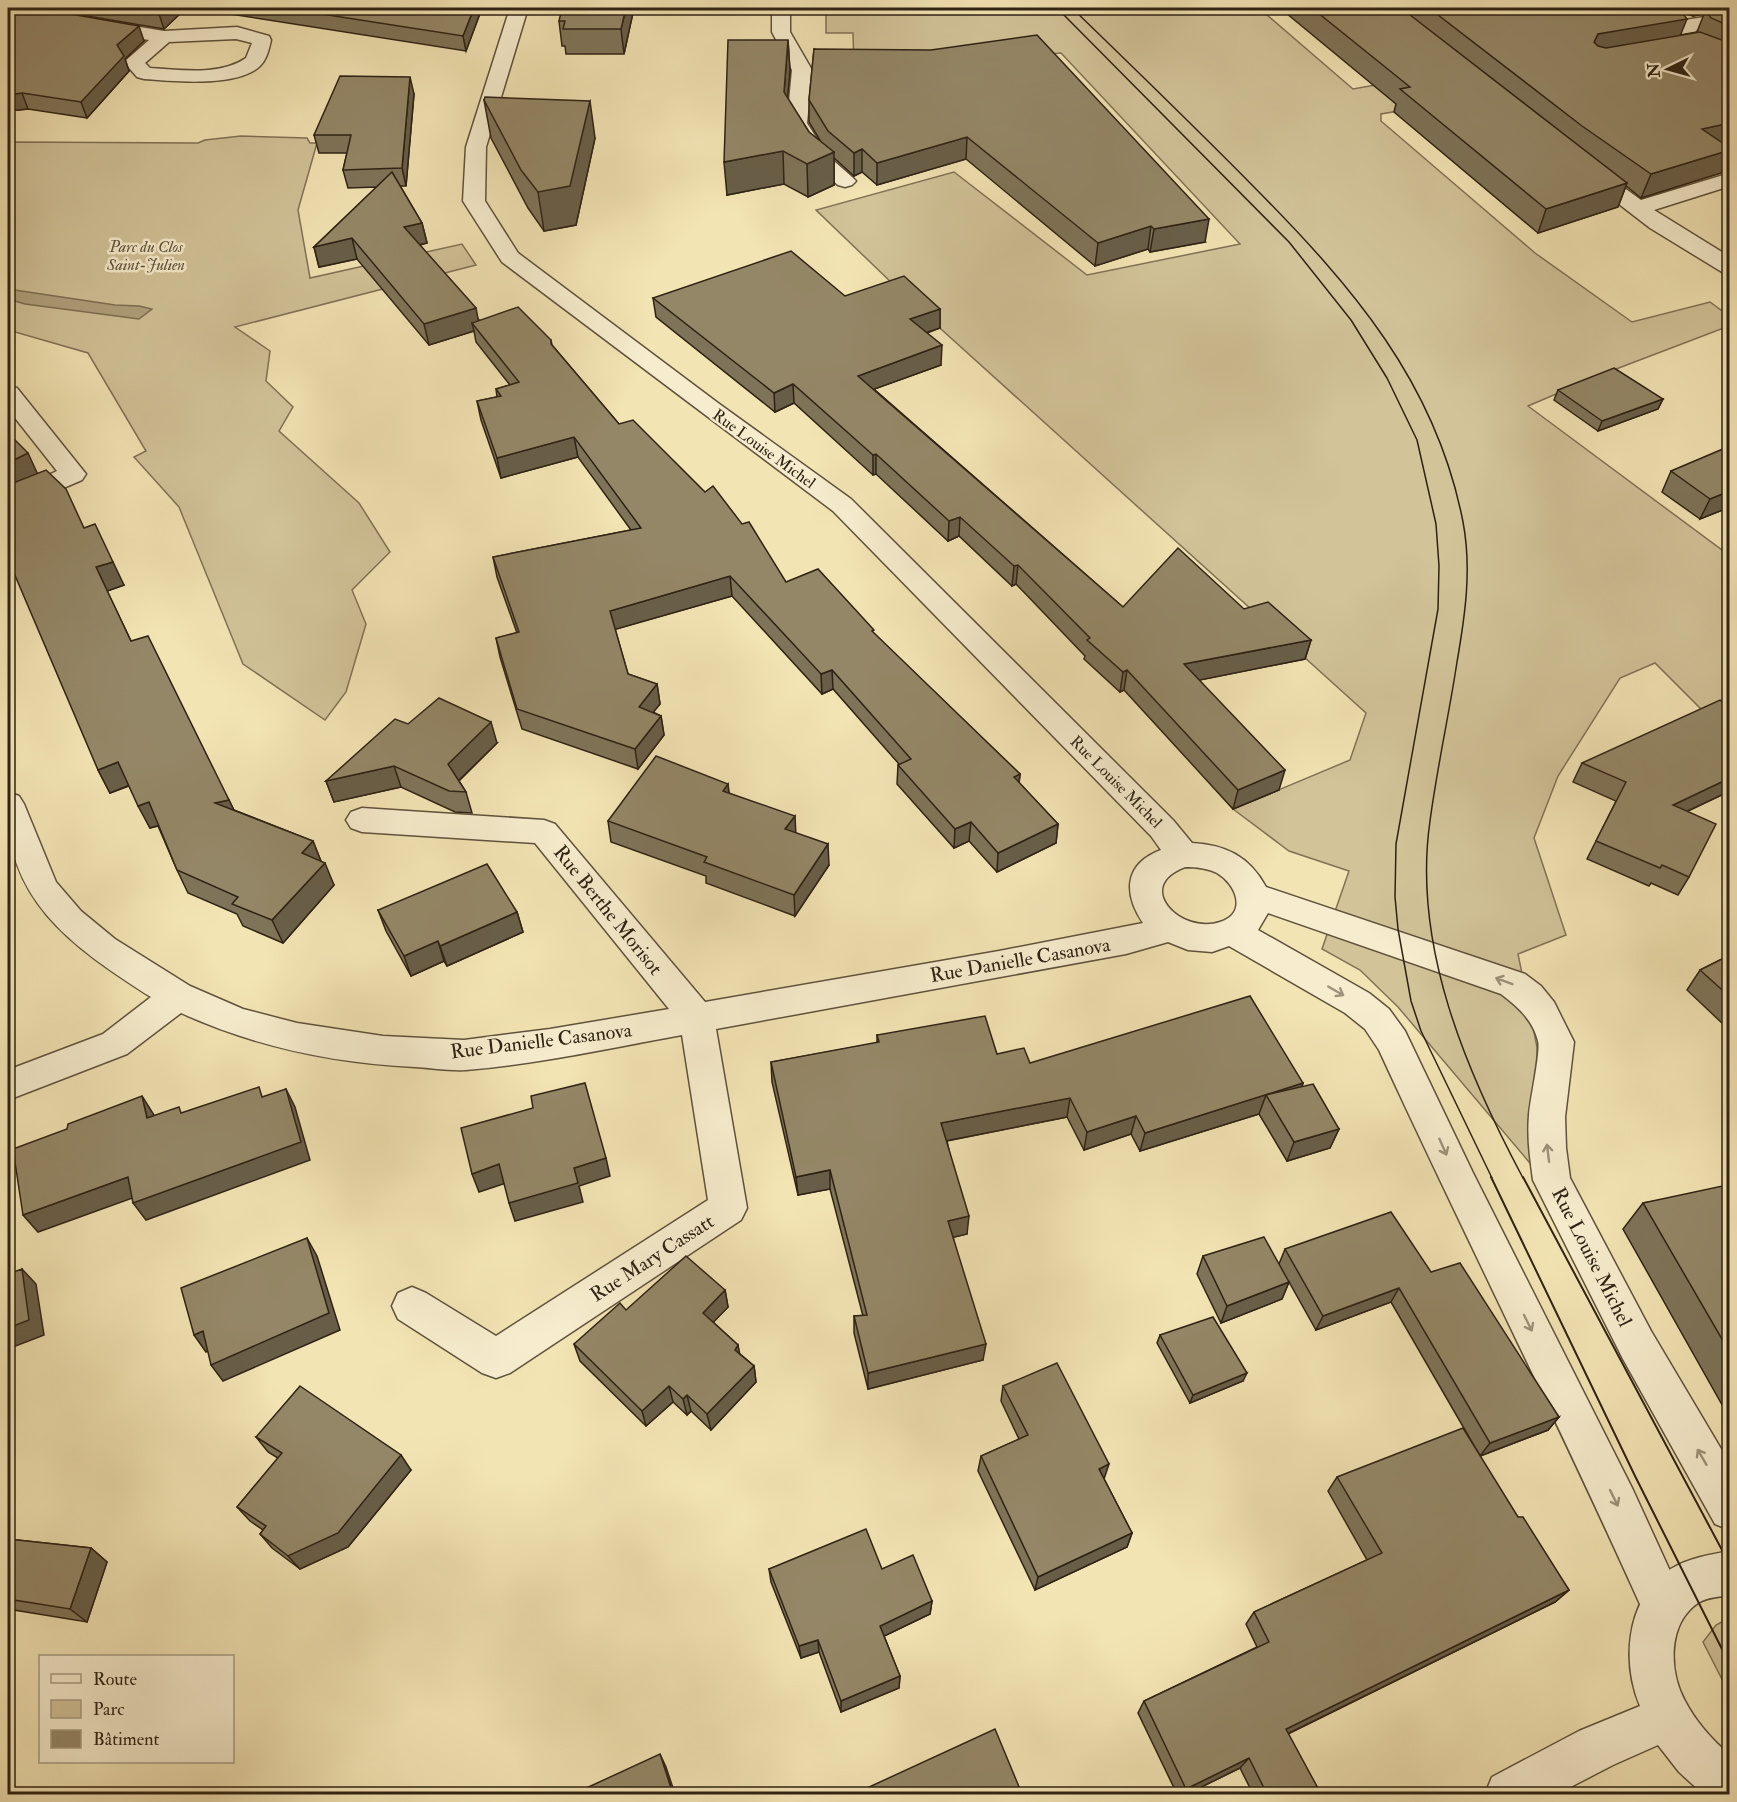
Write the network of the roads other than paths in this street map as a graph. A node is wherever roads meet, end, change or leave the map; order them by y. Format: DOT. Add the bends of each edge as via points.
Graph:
graph roads {
  1 [pos="519,8"];
  2 [pos="781,8"];
  3 [pos="1672,18"];
  4 [pos="1730,18"];
  5 [pos="84,24"];
  6 [pos="1692,24"];
  7 [pos="164,38"];
  8 [pos="1694,46"];
  9 [pos="1673,50"];
  10 [pos="1730,63"];
  11 [pos="1575,162"];
  12 [pos="1730,179"];
  13 [pos="845,181"];
  14 [pos="1638,208"];
  15 [pos="1730,267"];
  16 [pos="8,393"];
  17 [pos="8,504"];
  18 [pos="8,804"];
  19 [pos="362,820"];
  20 [pos="1182,855"];
  21 [pos="1252,895"];
  22 [pos="1169,929"];
  23 [pos="1233,932"];
  24 [pos="178,996"];
  25 [pos="697,1018"];
  26 [pos="8,1085"];
  27 [pos="412,1306"];
  28 [pos="1730,1509"];
  29 [pos="1730,1573"];
  30 [pos="1664,1606"];
  31 [pos="1668,1717"];
  32 [pos="1730,1786"];
  33 [pos="1509,1794"];
  1 -- 20 [label="street, Rue Louise Michel" via="476,147 474,201 510,257 842,506 1162,828"];
  2 -- 13 [label="street" via="781,32 802,70 797,123 819,159"];
  3 -- 6 [label="street"];
  4 -- 6 [label="street"];
  5 -- 7 [label="street"];
  6 -- 8 [label="street" via="1684,33"];
  7 -- 7 [label="street" via="134,62 144,73 232,72 248,67 256,59 262,40 237,33"];
  8 -- 9 [label="street"];
  8 -- 10 [label="street"];
  11 -- 14 [label="street"];
  12 -- 14 [label="street"];
  14 -- 15 [label="street"];
  16 -- 17 [label="street" via="72,474"];
  18 -- 24 [label="street, Rue Danielle Casanova" via="42,888 69,920 103,950"];
  19 -- 25 [label="street, Rue Berthe Morisot" via="544,832"];
  20 -- 21 [label="street" via="1223,861 1243,877"];
  20 -- 22 [label="street" via="1158,865 1144,888 1152,914"];
  21 -- 23 [label="street" via="1250,915"];
  28 -- 21 [label="street, Rue Louise Michel, one-way" via="1637,1345 1552,1180 1547,1117 1556,1042 1542,1012 1513,984"];
  22 -- 23 [label="street" via="1203,939"];
  22 -- 25 [label="street, Rue Danielle Casanova" via="999,965"];
  23 -- 30 [label="street, one-way" via="1357,1003 1377,1019 1393,1041"];
  24 -- 25 [label="street, Rue Danielle Casanova" via="236,1022 297,1038 383,1051 464,1055"];
  24 -- 26 [label="street" via="115,1044"];
  25 -- 27 [label="street, Rue Mary Cassatt" via="728,1208 496,1359"];
  29 -- 30 [label="street" via="1696,1578 1675,1591"];
  30 -- 31 [label="street" via="1651,1643 1652,1670"];
  31 -- 32 [label="street" via="1697,1758"];
  31 -- 33 [label="street" via="1596,1748"];
}
